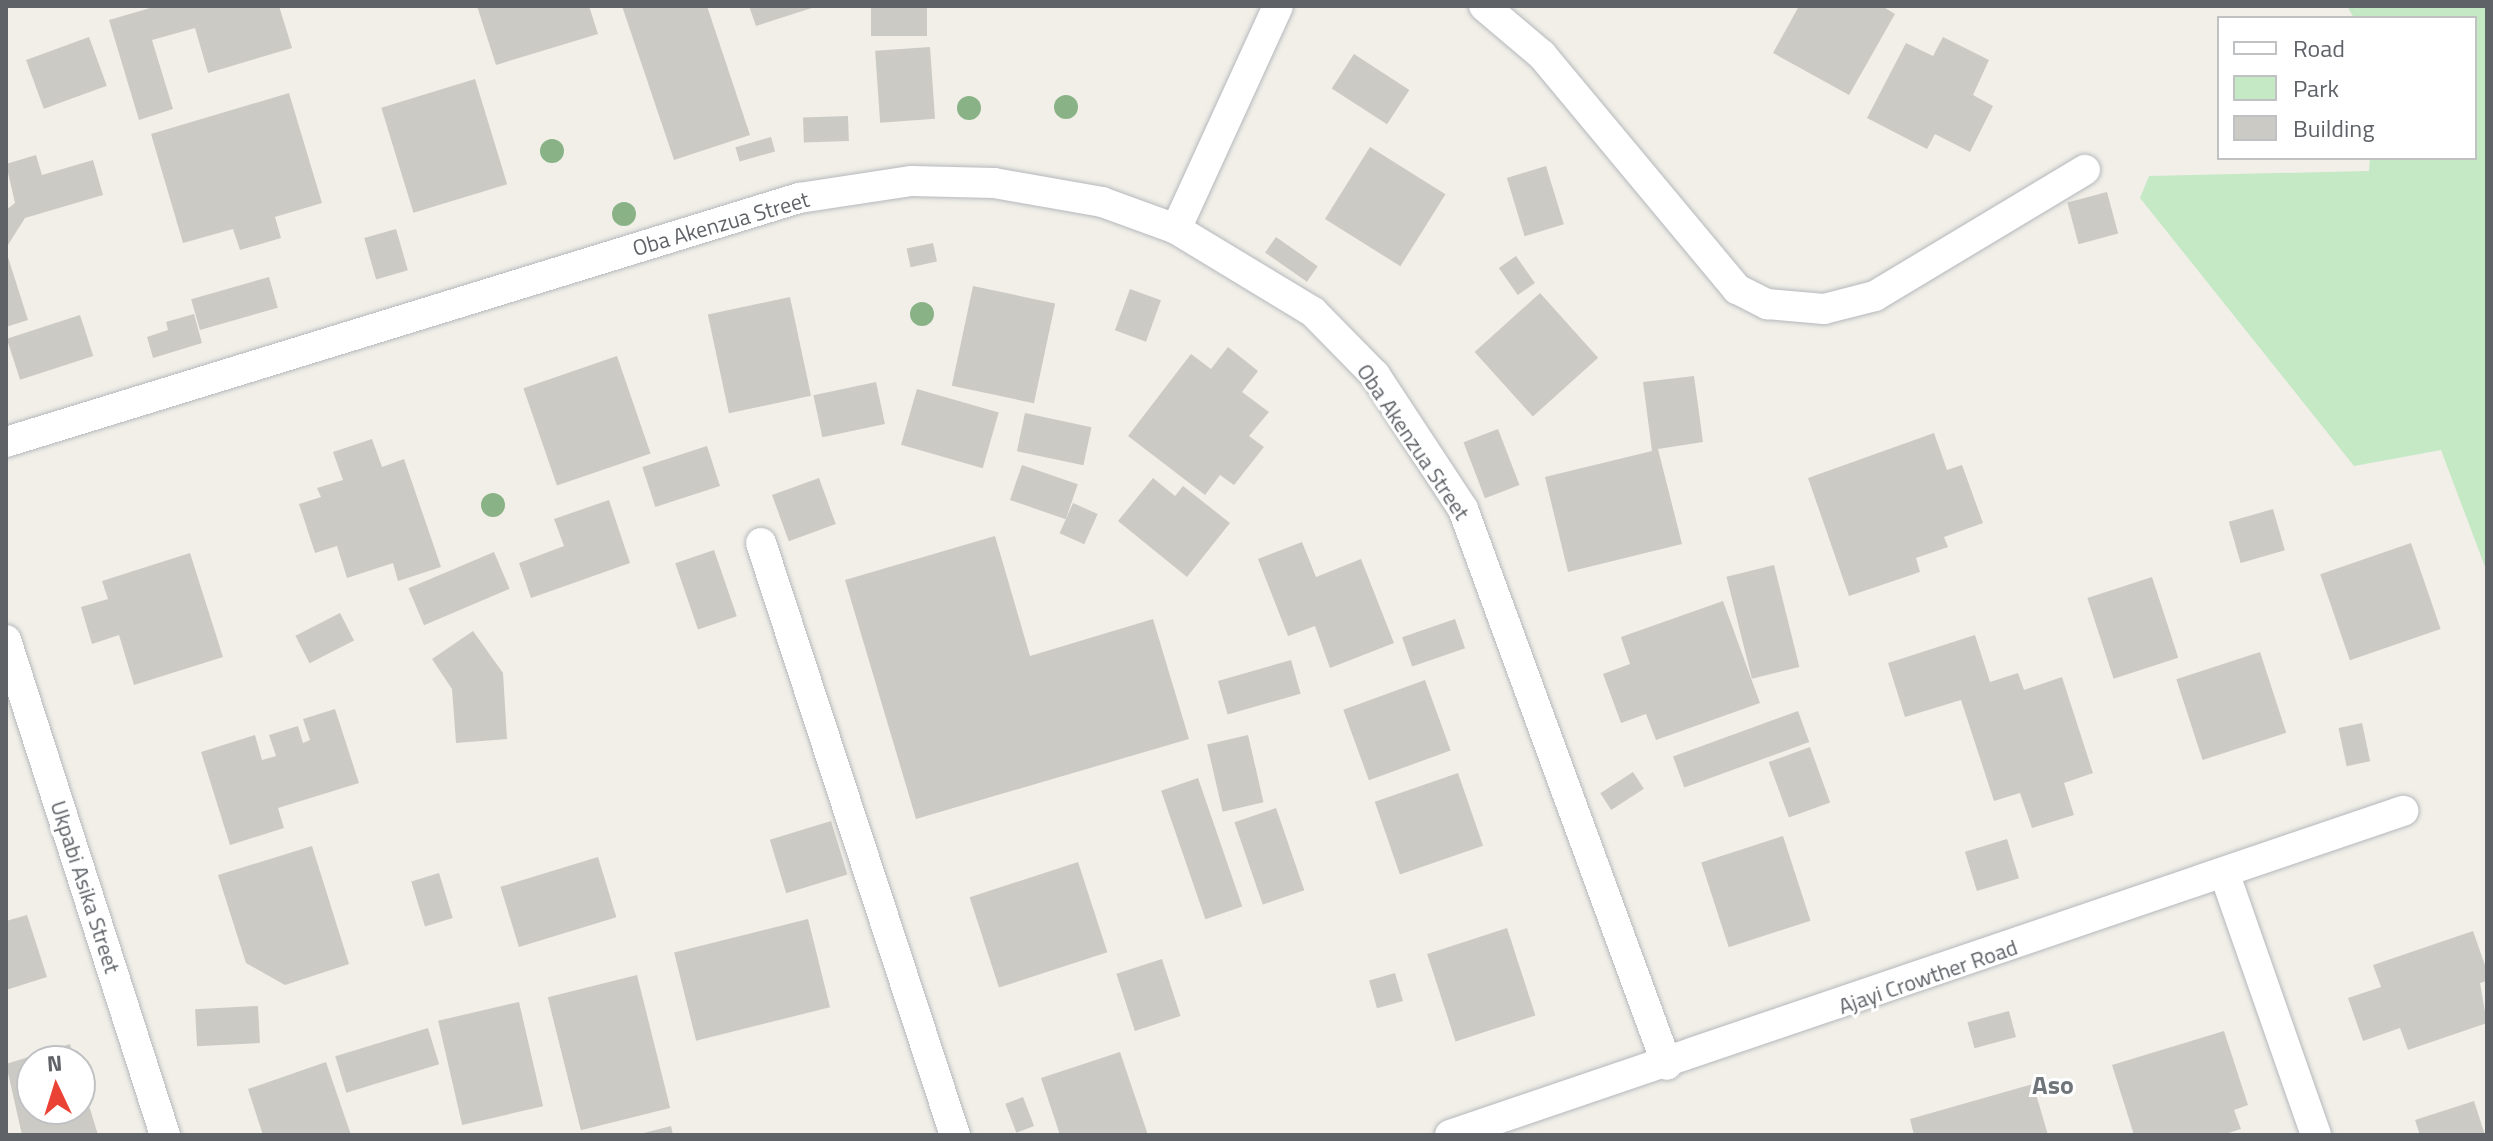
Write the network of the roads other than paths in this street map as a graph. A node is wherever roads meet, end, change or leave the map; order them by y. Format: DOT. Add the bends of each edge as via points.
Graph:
graph roads {
  1 [pos="1278,6"];
  2 [pos="1484,6"];
  3 [pos="2085,170"];
  4 [pos="1176,229"];
  5 [pos="6,442"];
  6 [pos="761,543"];
  7 [pos="6,640"];
  8 [pos="2403,811"];
  9 [pos="2225,875"];
  10 [pos="1667,1065"];
  11 [pos="165,1135"];
  12 [pos="955,1135"];
  13 [pos="1450,1135"];
  14 [pos="2316,1135"];
  1 -- 4 [label="street"];
  2 -- 3 [label="street" via="1542,55 1737,289 1767,304 1824,309 1875,296"];
  4 -- 5 [label="street, Oba Akenzua Street" via="1102,202 994,183 912,181 799,198"];
  4 -- 10 [label="street, Oba Akenzua Street" via="1313,312 1375,375 1463,509"];
  6 -- 12 [label="street"];
  7 -- 11 [label="street, Ukpabi Asika Street"];
  8 -- 9 [label="street, Ajayi Crowther Road"];
  9 -- 10 [label="street, Ajayi Crowther Road"];
  9 -- 14 [label="street"];
  10 -- 13 [label="street, Ajayi Crowther Road"];
}
